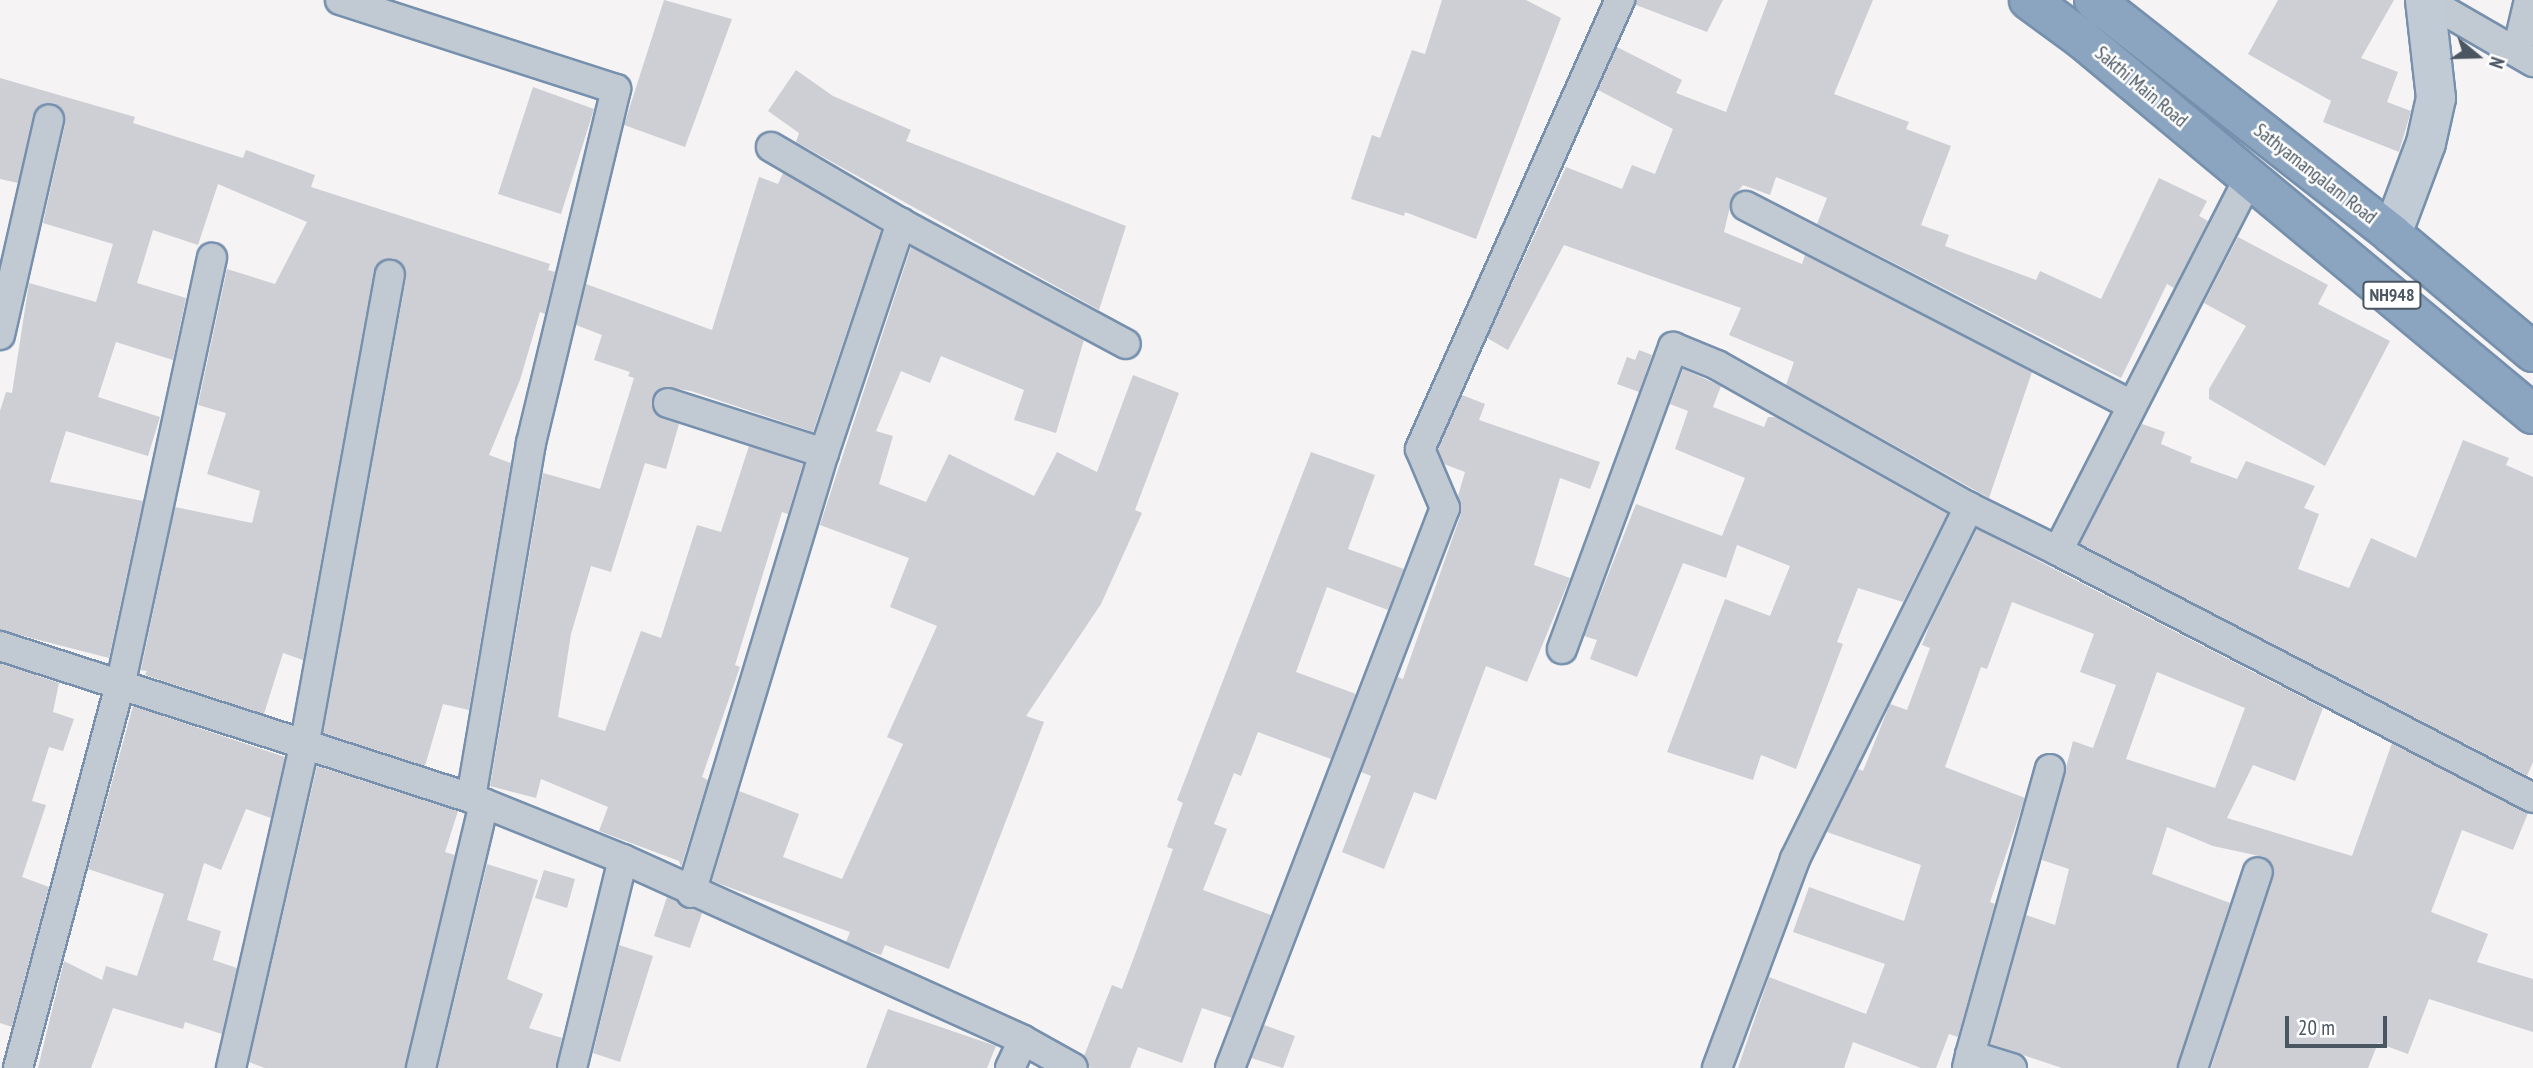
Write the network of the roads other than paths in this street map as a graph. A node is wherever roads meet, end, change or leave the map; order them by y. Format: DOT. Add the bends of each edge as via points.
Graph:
graph roads {
  1 [pos="340,0"];
  2 [pos="1620,0"];
  3 [pos="2029,0"];
  4 [pos="2094,0"];
  5 [pos="2529,0"];
  6 [pos="2426,1"];
  7 [pos="2525,57"];
  8 [pos="49,120"];
  9 [pos="771,147"];
  10 [pos="2249,178"];
  11 [pos="1746,206"];
  12 [pos="901,223"];
  13 [pos="2392,234"];
  14 [pos="212,257"];
  15 [pos="390,275"];
  16 [pos="0,335"];
  17 [pos="1126,344"];
  18 [pos="2533,352"];
  19 [pos="668,403"];
  20 [pos="2130,404"];
  21 [pos="2533,414"];
  22 [pos="824,453"];
  23 [pos="1969,507"];
  24 [pos="2058,551"];
  25 [pos="0,646"];
  26 [pos="1562,649"];
  27 [pos="121,682"];
  28 [pos="304,747"];
  29 [pos="2050,769"];
  30 [pos="2533,798"];
  31 [pos="477,800"];
  32 [pos="622,859"];
  33 [pos="2258,872"];
  34 [pos="691,893"];
  35 [pos="1023,1040"];
  36 [pos="1968,1062"];
  37 [pos="18,1068"];
  38 [pos="231,1068"];
  39 [pos="421,1068"];
  40 [pos="572,1068"];
  41 [pos="1010,1068"];
  42 [pos="1073,1068"];
  43 [pos="1230,1068"];
  44 [pos="1717,1068"];
  45 [pos="2012,1068"];
  46 [pos="2193,1068"];
  1 -- 31 [label="street" via="616,89 531,443"];
  2 -- 43 [label="street" via="1420,449 1445,508"];
  3 -- 10 [label="highway, Sakthi Main Road / NH948" via="2081,37"];
  4 -- 13 [label="highway, Sathyamangalam Road / NH948"];
  5 -- 7 [label="street"];
  6 -- 7 [label="street"];
  6 -- 13 [label="street" via="2436,98 2426,143"];
  8 -- 16 [label="street"];
  9 -- 12 [label="street"];
  10 -- 20 [label="street"];
  10 -- 21 [label="highway, NH948"];
  11 -- 20 [label="street"];
  12 -- 17 [label="street"];
  12 -- 22 [label="street"];
  13 -- 18 [label="highway, Sathyamangalam Road / NH948"];
  14 -- 27 [label="street"];
  15 -- 28 [label="street"];
  19 -- 22 [label="street"];
  20 -- 24 [label="street"];
  22 -- 34 [label="street"];
  23 -- 24 [label="street"];
  23 -- 26 [label="street" via="1717,365 1673,347"];
  23 -- 44 [label="street" via="1795,859"];
  24 -- 30 [label="street"];
  25 -- 27 [label="street"];
  27 -- 28 [label="street"];
  27 -- 37 [label="street"];
  28 -- 31 [label="street"];
  28 -- 38 [label="street"];
  29 -- 36 [label="street"];
  31 -- 32 [label="street"];
  31 -- 39 [label="street"];
  32 -- 34 [label="street"];
  32 -- 40 [label="street"];
  33 -- 46 [label="street"];
  34 -- 35 [label="street"];
  35 -- 41 [label="street"];
  35 -- 42 [label="street"];
  36 -- 45 [label="street"];
}
